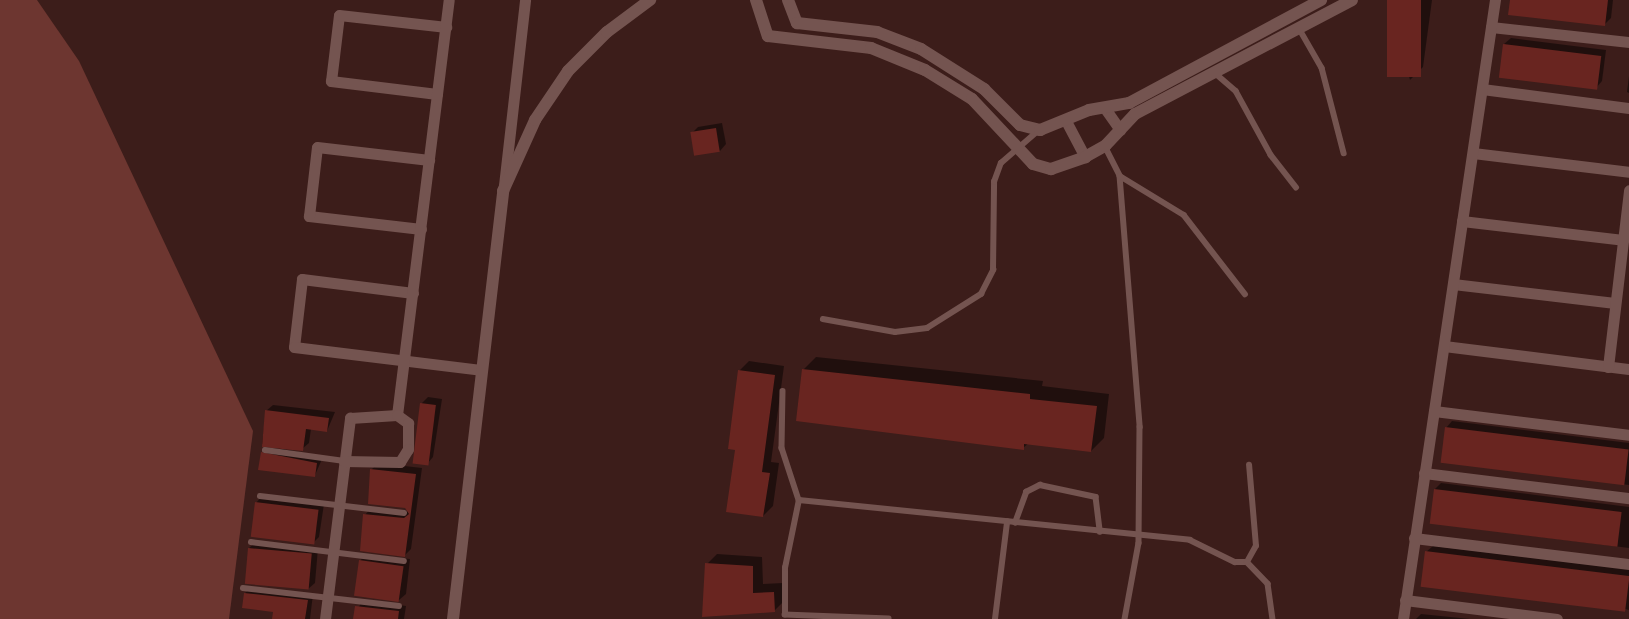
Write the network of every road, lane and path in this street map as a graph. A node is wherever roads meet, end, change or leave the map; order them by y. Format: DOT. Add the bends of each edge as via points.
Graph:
graph roads {
  1 [pos="449,0"];
  2 [pos="525,0"];
  3 [pos="650,0"];
  4 [pos="756,0"];
  5 [pos="788,0"];
  6 [pos="1321,0"];
  7 [pos="1352,0"];
  8 [pos="1495,0"];
  9 [pos="1292,17"];
  10 [pos="446,27"];
  11 [pos="1491,27"];
  12 [pos="1299,28"];
  13 [pos="1629,42"];
  14 [pos="1214,72"];
  15 [pos="1482,89"];
  16 [pos="437,94"];
  17 [pos="1104,107"];
  18 [pos="1629,108"];
  19 [pos="1066,120"];
  20 [pos="1040,130"];
  21 [pos="1120,130"];
  22 [pos="1104,146"];
  23 [pos="1017,147"];
  24 [pos="1344,153"];
  25 [pos="1473,153"];
  26 [pos="1086,157"];
  27 [pos="429,160"];
  28 [pos="1629,172"];
  29 [pos="1120,176"];
  30 [pos="1296,187"];
  31 [pos="1629,190"];
  32 [pos="503,191"];
  33 [pos="1462,221"];
  34 [pos="421,229"];
  35 [pos="1623,240"];
  36 [pos="1453,284"];
  37 [pos="413,293"];
  38 [pos="1246,294"];
  39 [pos="1615,304"];
  40 [pos="823,319"];
  41 [pos="1444,346"];
  42 [pos="404,361"];
  43 [pos="1608,367"];
  44 [pos="1629,369"];
  45 [pos="481,370"];
  46 [pos="782,391"];
  47 [pos="1434,411"];
  48 [pos="397,415"];
  49 [pos="1629,435"];
  50 [pos="265,450"];
  51 [pos="344,461"];
  52 [pos="1248,465"];
  53 [pos="1424,473"];
  54 [pos="260,496"];
  55 [pos="1629,498"];
  56 [pos="799,500"];
  57 [pos="339,506"];
  58 [pos="404,513"];
  59 [pos="1007,522"];
  60 [pos="1015,523"];
  61 [pos="1100,532"];
  62 [pos="1139,536"];
  63 [pos="1414,538"];
  64 [pos="251,542"];
  65 [pos="333,552"];
  66 [pos="404,561"];
  67 [pos="1247,562"];
  68 [pos="1629,564"];
  69 [pos="243,588"];
  70 [pos="328,597"];
  71 [pos="1405,600"];
  72 [pos="399,606"];
  73 [pos="1504,616"];
  74 [pos="325,619"];
  75 [pos="453,619"];
  76 [pos="889,619"];
  77 [pos="996,619"];
  78 [pos="1126,619"];
  79 [pos="1273,619"];
  80 [pos="1403,619"];
  81 [pos="1557,619"];
  1 -- 10 [label="street"];
  2 -- 32 [label="street"];
  3 -- 32 [label="street" via="608,32 568,70 535,120"];
  4 -- 23 [label="street" via="768,36 872,48 926,70 972,99"];
  5 -- 20 [label="street" via="797,23 877,32 921,49 984,88 1020,125"];
  6 -- 9 [label="street"];
  7 -- 12 [label="street"];
  8 -- 11 [label="street"];
  9 -- 12 [label="street"];
  9 -- 17 [label="street" via="1129,103"];
  10 -- 16 [label="street"];
  10 -- 16 [label="street" via="338,14 331,81"];
  11 -- 13 [label="street"];
  11 -- 15 [label="street"];
  12 -- 14 [label="street"];
  12 -- 24 [label="lane" via="1322,68"];
  14 -- 21 [label="street" via="1135,114"];
  14 -- 30 [label="lane" via="1236,91 1271,155"];
  15 -- 18 [label="street"];
  15 -- 25 [label="street"];
  16 -- 27 [label="street"];
  17 -- 19 [label="street"];
  17 -- 21 [label="street"];
  19 -- 20 [label="street"];
  19 -- 26 [label="street"];
  20 -- 23 [label="lane"];
  21 -- 22 [label="street"];
  22 -- 26 [label="street"];
  22 -- 29 [label="lane"];
  23 -- 26 [label="street" via="1033,164 1051,169"];
  23 -- 40 [label="lane" via="1001,163 994,182 993,270 982,294 927,328 895,332"];
  25 -- 28 [label="street"];
  25 -- 33 [label="street"];
  27 -- 34 [label="street"];
  27 -- 34 [label="street" via="317,147 309,216"];
  29 -- 38 [label="lane" via="1184,215"];
  29 -- 62 [label="lane" via="1140,428"];
  31 -- 35 [label="street"];
  32 -- 45 [label="street"];
  33 -- 35 [label="street"];
  33 -- 36 [label="street"];
  34 -- 37 [label="street"];
  35 -- 39 [label="street"];
  36 -- 39 [label="street"];
  36 -- 41 [label="street"];
  37 -- 42 [label="street"];
  37 -- 42 [label="street" via="302,279 294,347"];
  39 -- 43 [label="street"];
  41 -- 43 [label="street"];
  41 -- 47 [label="street"];
  42 -- 45 [label="street"];
  42 -- 48 [label="street"];
  43 -- 44 [label="street"];
  45 -- 75 [label="street"];
  46 -- 56 [label="lane" via="782,448"];
  47 -- 49 [label="street"];
  47 -- 53 [label="street"];
  48 -- 51 [label="street" via="350,418"];
  48 -- 51 [label="street" via="408,423 405,459 384,464"];
  50 -- 51 [label="lane"];
  51 -- 57 [label="street"];
  52 -- 67 [label="lane" via="1256,546"];
  53 -- 55 [label="street"];
  53 -- 63 [label="street"];
  54 -- 57 [label="lane"];
  56 -- 59 [label="lane"];
  56 -- 76 [label="lane" via="785,568 785,615"];
  57 -- 58 [label="lane"];
  57 -- 65 [label="street"];
  59 -- 60 [label="lane"];
  59 -- 77 [label="lane"];
  60 -- 61 [label="lane"];
  60 -- 61 [label="lane" via="1026,492 1040,485 1096,497"];
  61 -- 62 [label="lane"];
  62 -- 67 [label="lane" via="1190,540 1235,562"];
  62 -- 78 [label="lane"];
  63 -- 68 [label="street"];
  63 -- 71 [label="street"];
  64 -- 65 [label="lane"];
  65 -- 66 [label="lane"];
  65 -- 70 [label="street"];
  67 -- 79 [label="lane" via="1268,584"];
  69 -- 70 [label="lane"];
  70 -- 72 [label="lane"];
  70 -- 74 [label="street"];
  71 -- 73 [label="street"];
  71 -- 80 [label="street"];
  73 -- 81 [label="street"];
}
